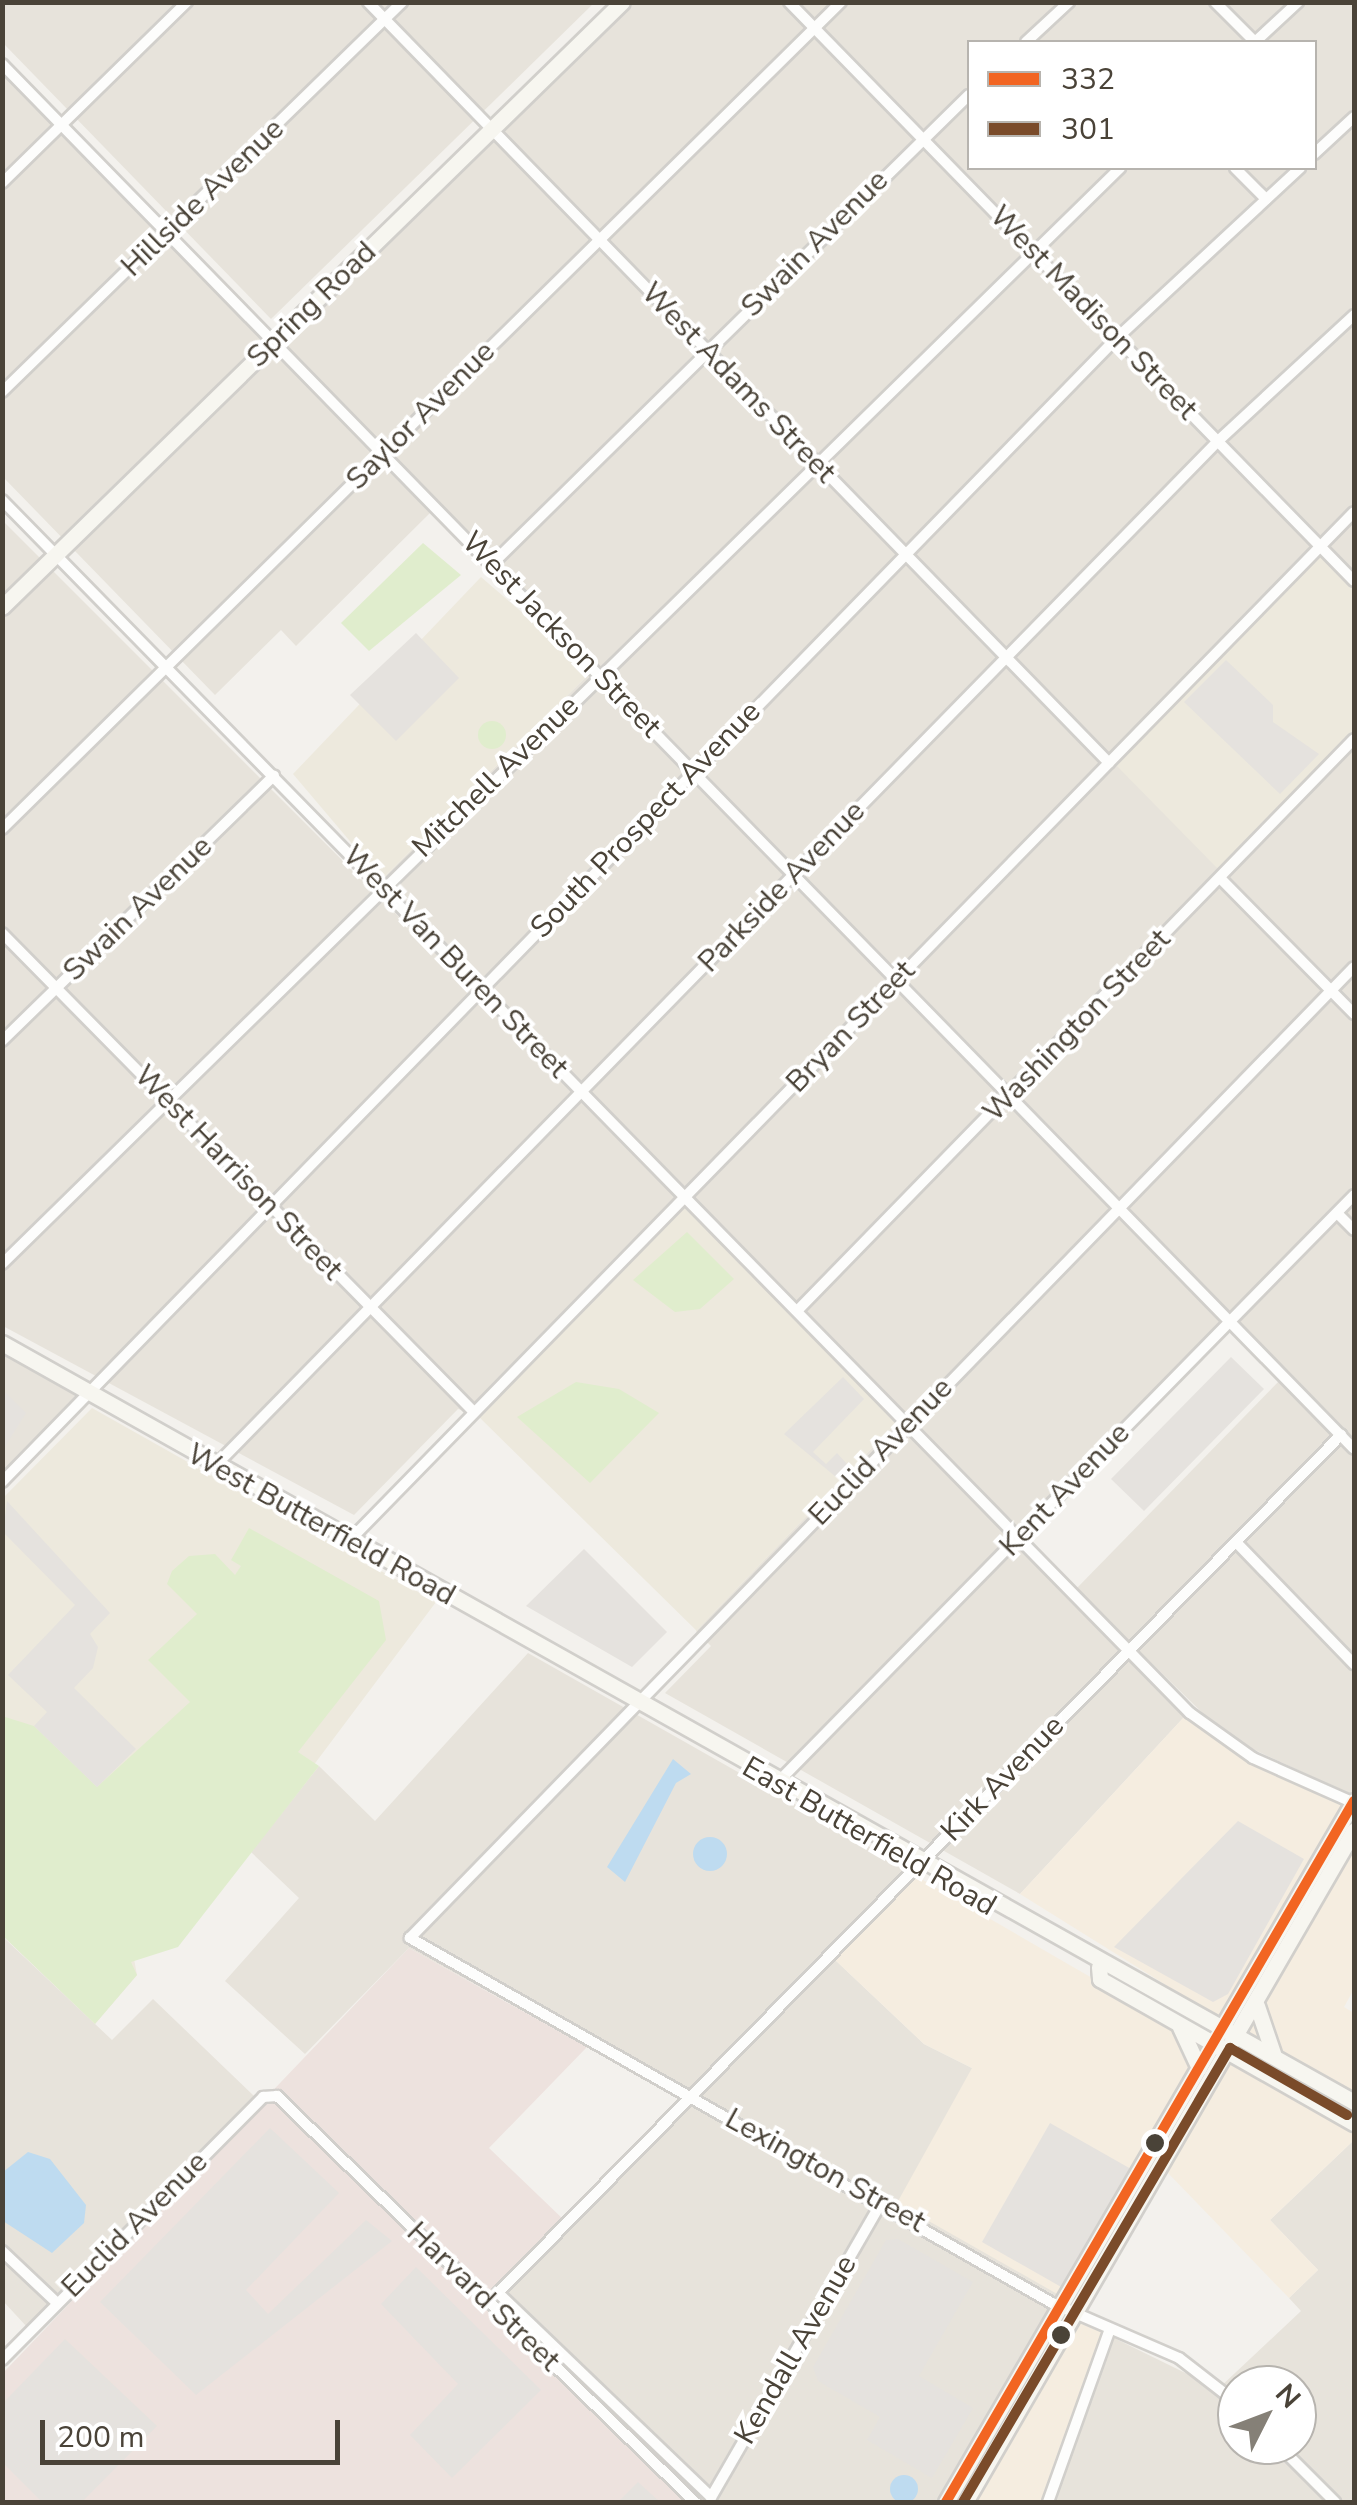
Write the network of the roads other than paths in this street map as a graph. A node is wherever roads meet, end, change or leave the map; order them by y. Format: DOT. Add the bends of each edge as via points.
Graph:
graph roads {
  1 [pos="187,2"];
  2 [pos="368,2"];
  3 [pos="402,2"];
  4 [pos="622,2"];
  5 [pos="789,2"];
  6 [pos="841,2"];
  7 [pos="1069,2"];
  8 [pos="1215,2"];
  9 [pos="1298,2"];
  10 [pos="385,20"];
  11 [pos="814,28"];
  12 [pos="1028,40"];
  13 [pos="1253,40"];
  14 [pos="1257,40"];
  15 [pos="2,64"];
  16 [pos="967,98"];
  17 [pos="1354,118"];
  18 [pos="63,124"];
  19 [pos="492,130"];
  20 [pos="922,139"];
  21 [pos="1317,151"];
  22 [pos="1118,170"];
  23 [pos="1237,170"];
  24 [pos="1298,170"];
  25 [pos="2,183"];
  26 [pos="1266,200"];
  27 [pos="169,232"];
  28 [pos="598,240"];
  29 [pos="1031,250"];
  30 [pos="1354,315"];
  31 [pos="1116,338"];
  32 [pos="274,342"];
  33 [pos="706,350"];
  34 [pos="2,392"];
  35 [pos="1218,441"];
  36 [pos="384,453"];
  37 [pos="816,463"];
  38 [pos="2,500"];
  39 [pos="1354,512"];
  40 [pos="1319,545"];
  41 [pos="56,554"];
  42 [pos="906,555"];
  43 [pos="492,564"];
  44 [pos="1354,581"];
  45 [pos="2,607"];
  46 [pos="1006,658"];
  47 [pos="166,666"];
  48 [pos="600,675"];
  49 [pos="1354,739"];
  50 [pos="1109,763"];
  51 [pos="694,771"];
  52 [pos="274,776"];
  53 [pos="2,829"];
  54 [pos="795,874"];
  55 [pos="1221,879"];
  56 [pos="383,888"];
  57 [pos="2,933"];
  58 [pos="1354,967"];
  59 [pos="898,980"];
  60 [pos="57,988"];
  61 [pos="481,988"];
  62 [pos="1331,991"];
  63 [pos="1354,1014"];
  64 [pos="2,1042"];
  65 [pos="582,1092"];
  66 [pos="1010,1094"];
  67 [pos="169,1102"];
  68 [pos="1354,1195"];
  69 [pos="685,1197"];
  70 [pos="269,1206"];
  71 [pos="1120,1207"];
  72 [pos="1337,1213"];
  73 [pos="1354,1230"];
  74 [pos="2,1264"];
  75 [pos="370,1309"];
  76 [pos="797,1311"];
  77 [pos="1231,1322"];
  78 [pos="2,1344"];
  79 [pos="86,1392"];
  80 [pos="474,1412"];
  81 [pos="908,1424"];
  82 [pos="1341,1435"];
  83 [pos="1354,1449"];
  84 [pos="216,1465"];
  85 [pos="2,1482"];
  86 [pos="1019,1537"];
  87 [pos="348,1542"];
  88 [pos="1236,1542"];
  89 [pos="1129,1650"];
  90 [pos="1354,1664"];
  91 [pos="640,1705"];
  92 [pos="776,1784"];
  93 [pos="1354,1802"];
  94 [pos="1354,1830"];
  95 [pos="919,1865"];
  96 [pos="410,1938"];
  97 [pos="1099,1967"];
  98 [pos="1258,2005"];
  99 [pos="1178,2024"];
  100 [pos="1232,2032"];
  101 [pos="1214,2044"];
  102 [pos="1230,2054"];
  103 [pos="1275,2057"];
  104 [pos="1199,2068"];
  105 [pos="270,2095"];
  106 [pos="692,2096"];
  107 [pos="1354,2102"];
  108 [pos="1354,2124"];
  109 [pos="881,2202"];
  110 [pos="2,2250"];
  111 [pos="498,2293"];
  112 [pos="57,2303"];
  113 [pos="1063,2308"];
  114 [pos="1078,2316"];
  115 [pos="1110,2329"];
  116 [pos="2,2360"];
  117 [pos="1217,2386"];
  118 [pos="1298,2465"];
  119 [pos="711,2497"];
  120 [pos="694,2502"];
  121 [pos="946,2502"];
  122 [pos="965,2502"];
  123 [pos="1048,2502"];
  124 [pos="1335,2502"];
  1 -- 18 [label="street"];
  2 -- 10 [label="street, West Adams Street"];
  3 -- 10 [label="street, Hillside Avenue"];
  4 -- 19 [label="main road, Spring Road"];
  5 -- 11 [label="street, West Madison Street"];
  6 -- 11 [label="street, Saylor Avenue"];
  7 -- 12 [label="street"];
  8 -- 13 [label="street"];
  9 -- 14 [label="street"];
  10 -- 19 [label="street, West Adams Street"];
  10 -- 27 [label="street, Hillside Avenue"];
  11 -- 20 [label="street, West Madison Street"];
  11 -- 28 [label="street, Saylor Avenue"];
  15 -- 18 [label="street, West Jackson Street"];
  16 -- 20 [label="street, Swain Avenue"];
  17 -- 21 [label="street"];
  18 -- 25 [label="street"];
  18 -- 27 [label="street, West Jackson Street"];
  19 -- 28 [label="street, West Adams Street"];
  19 -- 32 [label="main road, Spring Road"];
  20 -- 29 [label="street, West Madison Street"];
  20 -- 33 [label="street, Swain Avenue"];
  22 -- 29 [label="street, Mitchell Avenue"];
  23 -- 26 [label="street"];
  24 -- 26 [label="street, South Prospect Avenue"];
  26 -- 31 [label="street, South Prospect Avenue"];
  27 -- 32 [label="street, West Jackson Street"];
  27 -- 34 [label="street, Hillside Avenue"];
  28 -- 33 [label="street, West Adams Street"];
  28 -- 36 [label="street, Saylor Avenue"];
  29 -- 31 [label="street, West Madison Street"];
  29 -- 37 [label="street, Mitchell Avenue"];
  30 -- 35 [label="street, Parkside Avenue"];
  31 -- 35 [label="street, West Madison Street"];
  31 -- 42 [label="street, South Prospect Avenue"];
  32 -- 36 [label="street, West Jackson Street"];
  32 -- 41 [label="main road, Spring Road"];
  33 -- 37 [label="street, West Adams Street"];
  33 -- 43 [label="street, Swain Avenue"];
  35 -- 40 [label="street, West Madison Street"];
  35 -- 46 [label="street, Parkside Avenue"];
  36 -- 43 [label="street, West Jackson Street"];
  36 -- 47 [label="street, Saylor Avenue"];
  37 -- 42 [label="street, West Adams Street"];
  37 -- 48 [label="street, Mitchell Avenue"];
  38 -- 41 [label="street, West Van Buren Street"];
  39 -- 40 [label="street, Bryan Street"];
  40 -- 44 [label="street, West Madison Street"];
  40 -- 50 [label="street, Bryan Street"];
  41 -- 45 [label="main road, Spring Road"];
  41 -- 47 [label="street, West Van Buren Street"];
  42 -- 46 [label="street, West Adams Street"];
  42 -- 51 [label="street, South Prospect Avenue"];
  43 -- 48 [label="street, West Jackson Street"];
  46 -- 50 [label="street, West Adams Street"];
  46 -- 54 [label="street, Parkside Avenue"];
  47 -- 52 [label="street, West Van Buren Street"];
  47 -- 53 [label="street, Saylor Avenue"];
  48 -- 51 [label="street, West Jackson Street"];
  48 -- 56 [label="street, Mitchell Avenue"];
  49 -- 55 [label="street, Washington Street"];
  50 -- 59 [label="street, Bryan Street"];
  51 -- 54 [label="street, West Jackson Street"];
  51 -- 61 [label="street, South Prospect Avenue"];
  52 -- 56 [label="street, West Van Buren Street"];
  52 -- 60 [label="street, Swain Avenue"];
  54 -- 59 [label="street, West Jackson Street"];
  54 -- 65 [label="street, Parkside Avenue"];
  55 -- 62 [label="street"];
  55 -- 66 [label="street, Washington Street"];
  56 -- 61 [label="street, West Van Buren Street"];
  56 -- 67 [label="street, Mitchell Avenue"];
  57 -- 60 [label="street, West Harrison Street"];
  58 -- 62 [label="street, Euclid Avenue"];
  59 -- 66 [label="street, West Jackson Street"];
  59 -- 69 [label="street, Bryan Street"];
  60 -- 64 [label="street, Swain Avenue"];
  60 -- 67 [label="street, West Harrison Street"];
  61 -- 65 [label="street, West Van Buren Street"];
  61 -- 70 [label="street, South Prospect Avenue"];
  62 -- 63 [label="street"];
  62 -- 71 [label="street, Euclid Avenue"];
  65 -- 69 [label="street, West Van Buren Street"];
  65 -- 75 [label="street, Parkside Avenue"];
  66 -- 71 [label="street, West Jackson Street"];
  66 -- 76 [label="street, Washington Street"];
  67 -- 70 [label="street, West Harrison Street"];
  67 -- 74 [label="street, Mitchell Avenue"];
  68 -- 72 [label="street, Kent Avenue"];
  69 -- 76 [label="street, West Van Buren Street"];
  69 -- 80 [label="street, Bryan Street"];
  70 -- 75 [label="street, West Harrison Street"];
  70 -- 79 [label="street, South Prospect Avenue"];
  71 -- 77 [label="street, West Jackson Street"];
  71 -- 81 [label="street, Euclid Avenue"];
  72 -- 73 [label="street"];
  72 -- 77 [label="street, Kent Avenue"];
  75 -- 80 [label="street, West Harrison Street"];
  75 -- 84 [label="street, Parkside Avenue"];
  76 -- 81 [label="street, West Van Buren Street"];
  77 -- 82 [label="street, West Jackson Street"];
  77 -- 86 [label="street, Kent Avenue"];
  78 -- 79 [label="main road, West Butterfield Road"];
  79 -- 84 [label="main road, West Butterfield Road"];
  79 -- 85 [label="street, South Prospect Avenue"];
  80 -- 87 [label="street, Bryan Street"];
  81 -- 86 [label="street, West Van Buren Street"];
  81 -- 91 [label="street, Euclid Avenue"];
  82 -- 83 [label="street, West Jackson Street"];
  82 -- 88 [label="street, Kirk Avenue"];
  84 -- 87 [label="main road, West Butterfield Road"];
  86 -- 89 [label="street, West Van Buren Street"];
  86 -- 92 [label="street, Kent Avenue"];
  87 -- 91 [label="main road, West Butterfield Road"];
  88 -- 89 [label="street, Kirk Avenue"];
  88 -- 90 [label="street"];
  89 -- 93 [label="street, West Van Buren Street" via="1228,1744"];
  89 -- 95 [label="street, Kirk Avenue"];
  91 -- 92 [label="main road, East Butterfield Road"];
  91 -- 96 [label="street, Euclid Avenue"];
  92 -- 95 [label="main road, East Butterfield Road"];
  93 -- 100 [label="main road"];
  94 -- 98 [label="main road"];
  95 -- 97 [label="main road, East Butterfield Road"];
  95 -- 106 [label="street, Kirk Avenue"];
  96 -- 106 [label="street, Lexington Street"];
  97 -- 99 [label="main road, East Butterfield Road" via="1100,1979"];
  97 -- 100 [label="main road, East Butterfield Road" via="1108,1962"];
  98 -- 100 [label="main road"];
  98 -- 103 [label="main road"];
  99 -- 101 [label="main road, East Butterfield Road"];
  99 -- 104 [label="main road"];
  100 -- 101 [label="main road"];
  100 -- 102 [label="main road"];
  100 -- 103 [label="main road, East Butterfield Road"];
  101 -- 102 [label="main road, East Butterfield Road"];
  101 -- 104 [label="main road"];
  102 -- 108 [label="main road, East Butterfield Road"];
  102 -- 114 [label="main road"];
  103 -- 107 [label="main road, East Butterfield Road"];
  104 -- 113 [label="main road"];
  105 -- 112 [label="street, Euclid Avenue"];
  105 -- 120 [label="street, Harvard Street"];
  106 -- 109 [label="street, Lexington Street"];
  106 -- 111 [label="street, Kirk Avenue"];
  109 -- 113 [label="street, Lexington Street"];
  109 -- 119 [label="street, Kendall Avenue"];
  110 -- 112 [label="street"];
  111 -- 119 [label="street, Harvard Street"];
  112 -- 116 [label="street, Euclid Avenue"];
  113 -- 114 [label="street, Lexington Street"];
  113 -- 121 [label="main road"];
  114 -- 115 [label="street, Lexington Street"];
  114 -- 122 [label="main road"];
  115 -- 117 [label="street, Lexington Street" via="1191,2365"];
  115 -- 123 [label="street"];
  118 -- 124 [label="street"];
}
